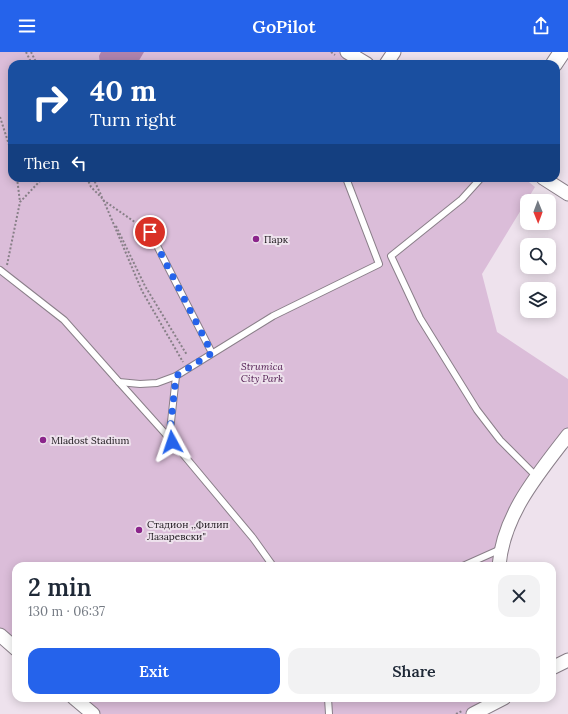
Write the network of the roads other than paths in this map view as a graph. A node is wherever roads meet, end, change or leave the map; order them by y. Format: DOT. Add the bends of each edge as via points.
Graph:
graph roads {
  1 [pos="347,52"];
  2 [pos="359,60"];
  3 [pos="348,182"];
  4 [pos="477,182"];
  5 [pos="549,182"];
  6 [pos="568,194"];
  7 [pos="150,232"];
  8 [pos="390,256"];
  9 [pos="379,264"];
  10 [pos="3,271"];
  11 [pos="212,353"];
  12 [pos="176,376"];
  13 [pos="119,382"];
  14 [pos="568,436"];
  15 [pos="172,442"];
  16 [pos="536,476"];
  17 [pos="502,548"];
  18 [pos="269,562"];
  19 [pos="472,562"];
  20 [pos="500,562"];
  21 [pos="0,635"];
  22 [pos="12,645"];
  23 [pos="568,660"];
  24 [pos="556,666"];
  25 [pos="79,702"];
  26 [pos="328,702"];
  27 [pos="500,702"];
  28 [pos="491,710"];
  29 [pos="93,714"];
  30 [pos="329,714"];
  31 [pos="473,714"];
  1 -- 2 [label="street"];
  3 -- 9 [label="lane"];
  4 -- 8 [label="lane" via="462,199"];
  5 -- 6 [label="street"];
  7 -- 11 [label="lane"];
  8 -- 9 [label="lane"];
  8 -- 16 [label="lane" via="420,318 477,410 500,440"];
  9 -- 11 [label="lane" via="273,316"];
  10 -- 13 [label="lane" via="64,320"];
  11 -- 12 [label="lane"];
  12 -- 13 [label="lane" via="158,383"];
  12 -- 15 [label="lane" via="170,431"];
  13 -- 15 [label="lane"];
  14 -- 16 [label="street"];
  15 -- 18 [label="lane" via="253,538"];
  16 -- 17 [label="street" via="514,513"];
  17 -- 19 [label="lane"];
  17 -- 20 [label="street"];
  21 -- 22 [label="street"];
  23 -- 24 [label="street"];
  25 -- 29 [label="street"];
  26 -- 30 [label="lane"];
  27 -- 28 [label="street"];
  28 -- 31 [label="street"];
}
